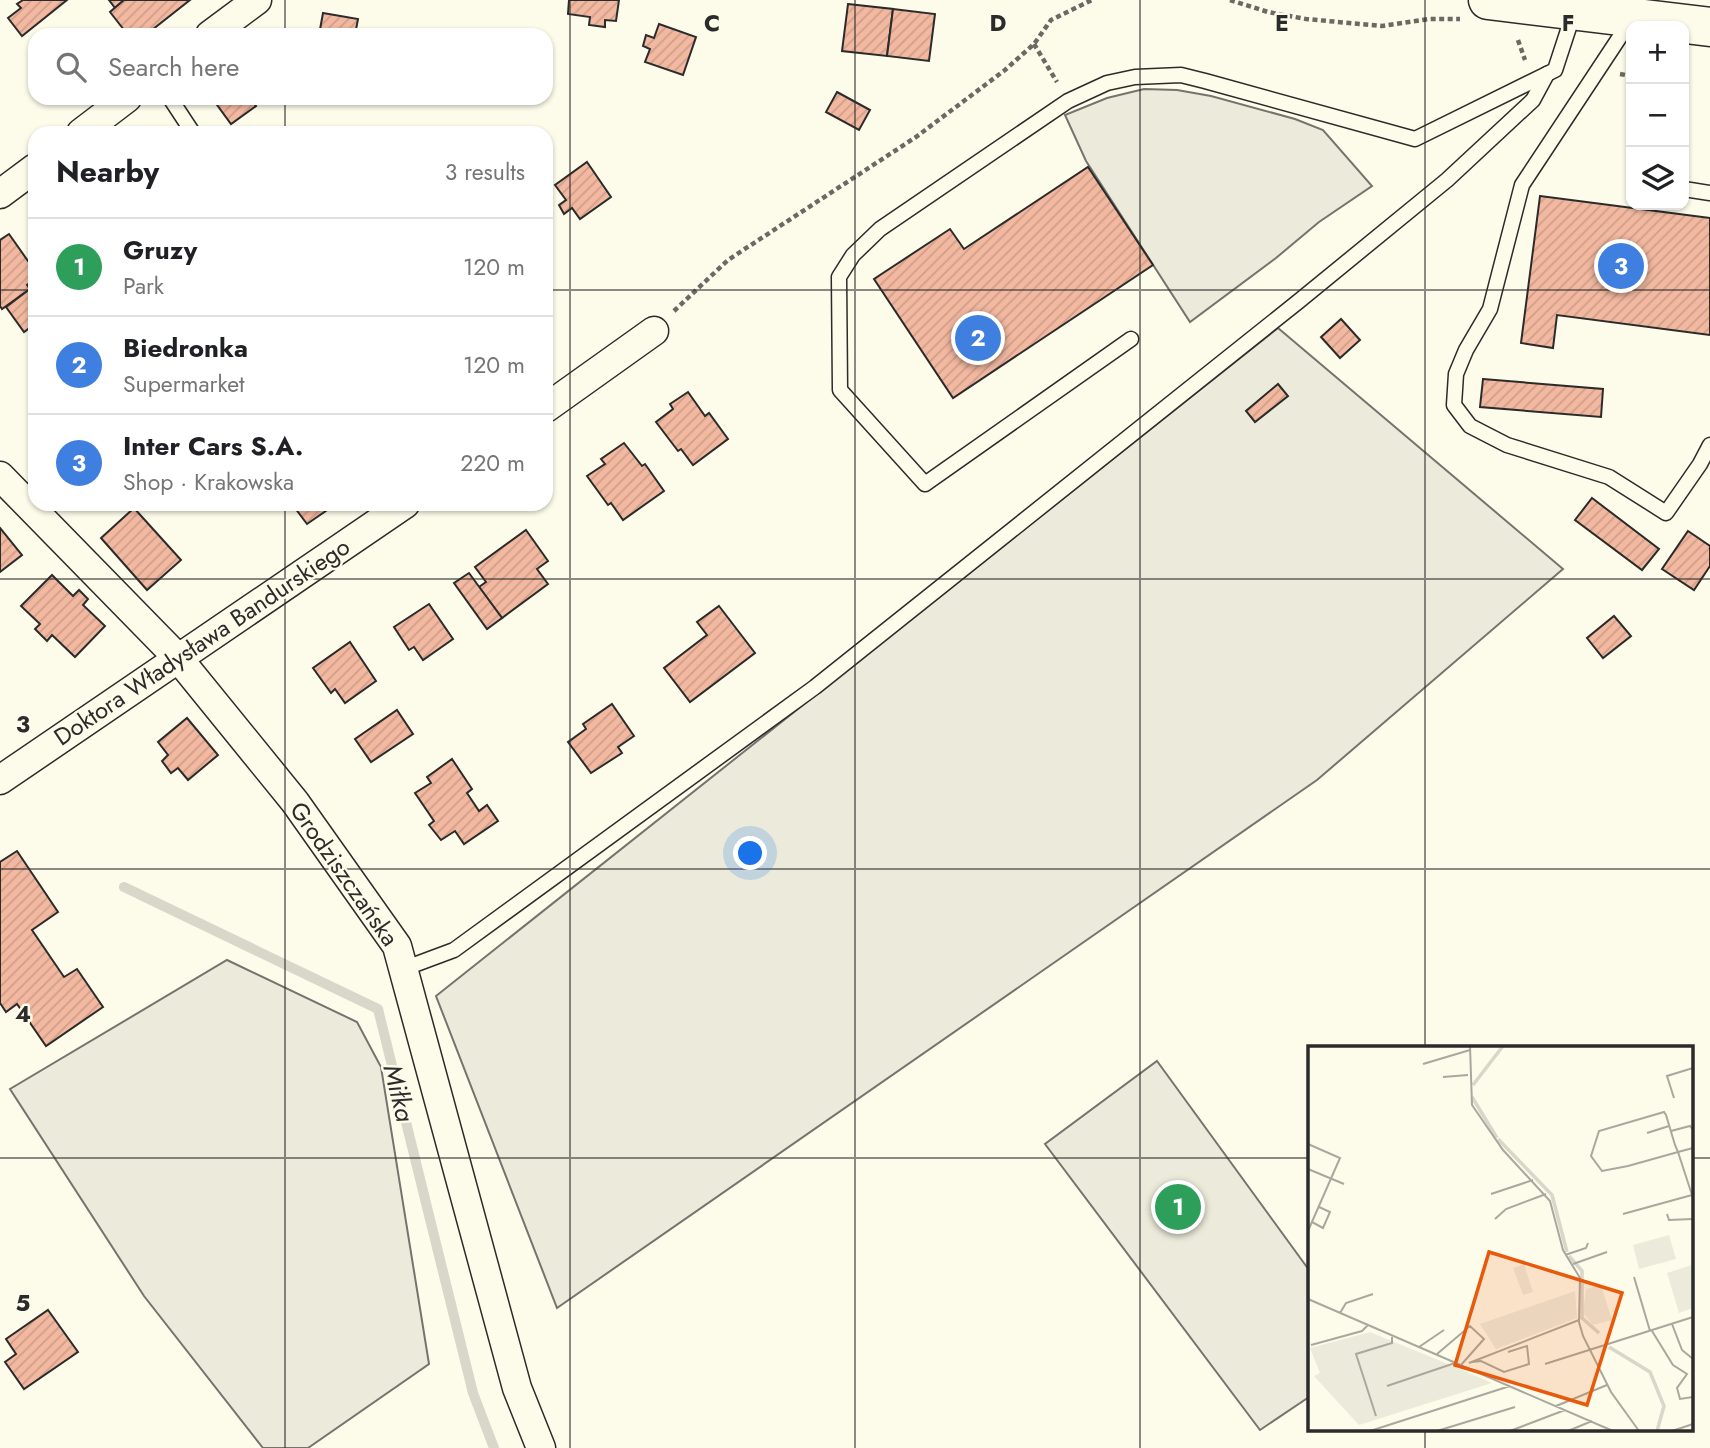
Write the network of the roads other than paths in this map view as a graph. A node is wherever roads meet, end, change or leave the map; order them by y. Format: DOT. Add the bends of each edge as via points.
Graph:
graph roads {
  1 [pos="257,0"];
  2 [pos="1480,10"];
  3 [pos="1575,10"];
  4 [pos="1632,18"];
  5 [pos="1710,27"];
  6 [pos="219,28"];
  7 [pos="1547,74"];
  8 [pos="118,105"];
  9 [pos="175,105"];
  10 [pos="90,126"];
  11 [pos="188,126"];
  12 [pos="28,173"];
  13 [pos="1689,190"];
  14 [pos="1710,193"];
  15 [pos="0,194"];
  16 [pos="654,331"];
  17 [pos="1131,339"];
  18 [pos="553,403"];
  19 [pos="1710,445"];
  20 [pos="0,476"];
  21 [pos="28,505"];
  22 [pos="34,511"];
  23 [pos="395,511"];
  24 [pos="178,658"];
  25 [pos="0,780"];
  26 [pos="403,968"];
  27 [pos="541,1448"];
  1 -- 6 [label="street"];
  2 -- 3 [label="main road"];
  3 -- 4 [label="main road"];
  3 -- 7 [label="lane" via="1555,70"];
  4 -- 5 [label="main road"];
  4 -- 19 [label="lane" via="1522,185 1490,309 1456,374 1454,405 1470,426 1507,446 1609,477 1666,513"];
  7 -- 17 [label="lane" via="1415,139 1181,75 1135,76 1107,83 1068,100 880,229 853,254 839,277 840,390 925,484"];
  7 -- 26 [label="lane" via="1533,100 1447,180 815,687 454,950"];
  8 -- 10 [label="street"];
  9 -- 11 [label="lane"];
  12 -- 15 [label="street"];
  13 -- 14 [label="lane"];
  16 -- 18 [label="street"];
  20 -- 21 [label="street, Grodziszczańska"];
  22 -- 24 [label="street, Grodziszczańska"];
  23 -- 24 [label="street, Doktora Władysława Bandurskiego"];
  24 -- 25 [label="street, Doktora Władysława Bandurskiego"];
  24 -- 26 [label="street, Grodziszczańska" via="295,802 397,946"];
  26 -- 27 [label="street, Grodziszczańska" via="517,1388"];
}
